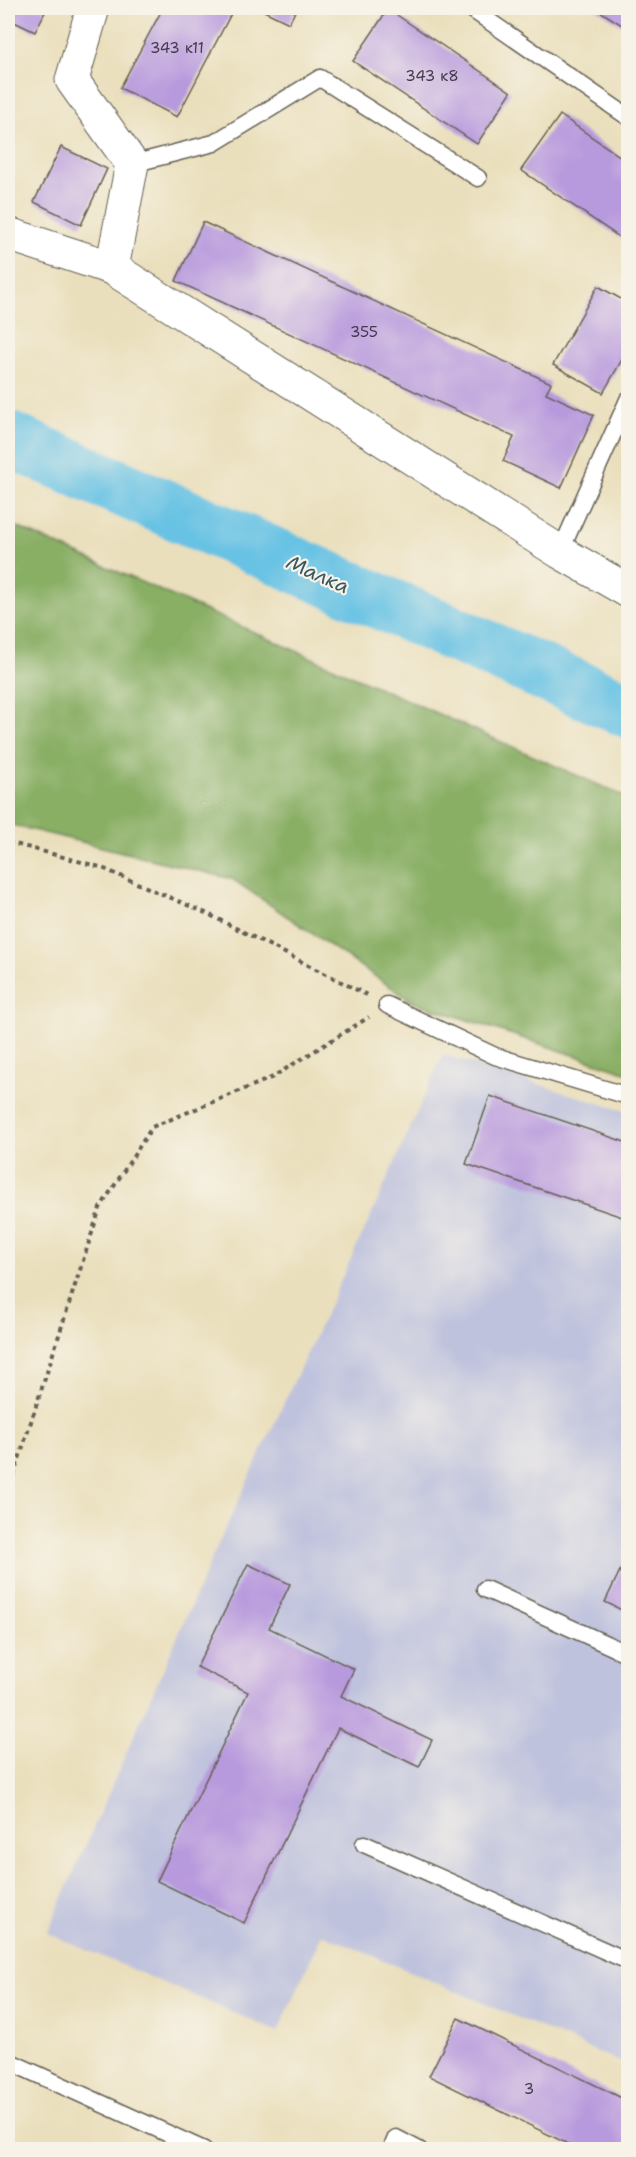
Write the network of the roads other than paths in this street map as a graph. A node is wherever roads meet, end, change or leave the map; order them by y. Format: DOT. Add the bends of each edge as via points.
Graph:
graph roads {
  1 [pos="93,8"];
  2 [pos="470,8"];
  3 [pos="628,117"];
  4 [pos="132,164"];
  5 [pos="478,178"];
  6 [pos="8,234"];
  7 [pos="112,268"];
  8 [pos="628,400"];
  9 [pos="560,552"];
  10 [pos="628,591"];
  11 [pos="387,1005"];
  12 [pos="628,1096"];
  13 [pos="485,1589"];
  14 [pos="628,1654"];
  15 [pos="364,1844"];
  16 [pos="628,1961"];
  17 [pos="8,2061"];
  18 [pos="204,2150"];
  19 [pos="391,2150"];
  20 [pos="419,2150"];
  1 -- 4 [label="street" via="72,80"];
  2 -- 3 [label="lane"];
  4 -- 5 [label="lane" via="214,143 320,78"];
  4 -- 7 [label="street"];
  6 -- 7 [label="street"];
  7 -- 9 [label="street"];
  8 -- 9 [label="lane"];
  9 -- 10 [label="street"];
  11 -- 12 [label="lane" via="495,1056"];
  13 -- 14 [label="lane"];
  15 -- 16 [label="lane"];
  17 -- 18 [label="lane"];
  19 -- 20 [label="lane" via="396,2138"];
}
